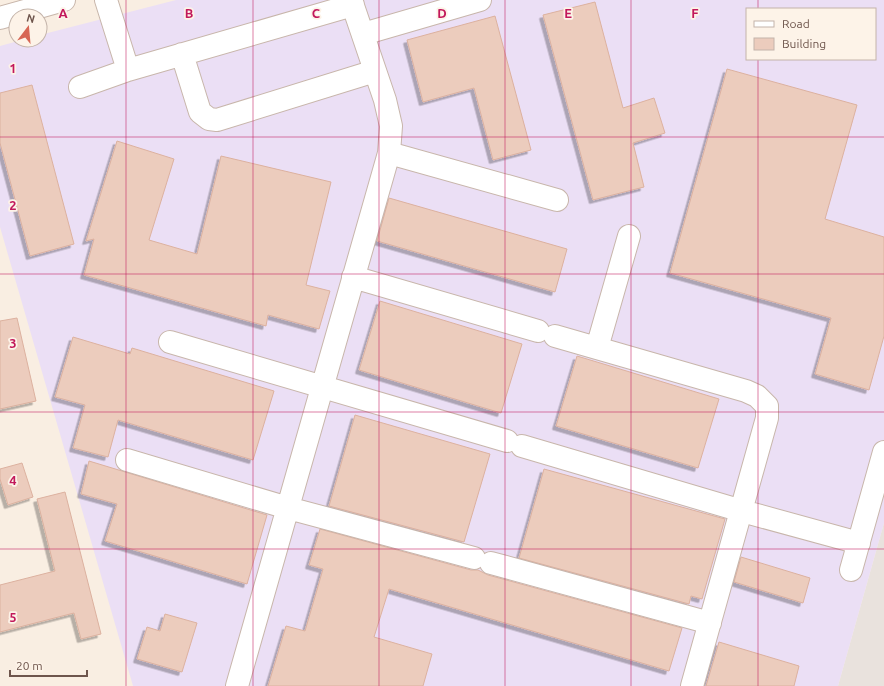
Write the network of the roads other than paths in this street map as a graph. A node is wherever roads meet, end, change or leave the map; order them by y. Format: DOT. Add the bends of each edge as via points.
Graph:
graph roads {
  1 [pos="64,0"];
  2 [pos="106,0"];
  3 [pos="480,0"];
  4 [pos="352,3"];
  5 [pos="0,18"];
  6 [pos="363,34"];
  7 [pos="182,54"];
  8 [pos="128,70"];
  9 [pos="375,71"];
  10 [pos="80,87"];
  11 [pos="389,153"];
  12 [pos="557,200"];
  13 [pos="629,236"];
  14 [pos="353,277"];
  15 [pos="170,342"];
  16 [pos="597,348"];
  17 [pos="322,386"];
  18 [pos="884,452"];
  19 [pos="127,460"];
  20 [pos="288,508"];
  21 [pos="742,511"];
  22 [pos="859,543"];
  23 [pos="851,570"];
  24 [pos="710,623"];
  25 [pos="237,686"];
  26 [pos="692,686"];
  1 -- 5 [label="street"];
  2 -- 8 [label="street"];
  3 -- 6 [label="street"];
  4 -- 6 [label="street"];
  4 -- 7 [label="street"];
  6 -- 9 [label="street"];
  7 -- 8 [label="street"];
  7 -- 9 [label="street" via="200,112 209,119 217,120"];
  8 -- 10 [label="street"];
  9 -- 11 [label="street" via="391,126"];
  11 -- 12 [label="street"];
  11 -- 14 [label="street"];
  13 -- 16 [label="street"];
  14 -- 16 [label="street"];
  14 -- 17 [label="street"];
  15 -- 17 [label="street"];
  16 -- 21 [label="street" via="746,392 757,396 768,406"];
  17 -- 20 [label="street"];
  17 -- 21 [label="street"];
  18 -- 22 [label="street"];
  19 -- 20 [label="street"];
  20 -- 24 [label="street"];
  20 -- 25 [label="street"];
  21 -- 22 [label="street"];
  21 -- 24 [label="street"];
  22 -- 23 [label="street"];
  24 -- 26 [label="street"];
}
